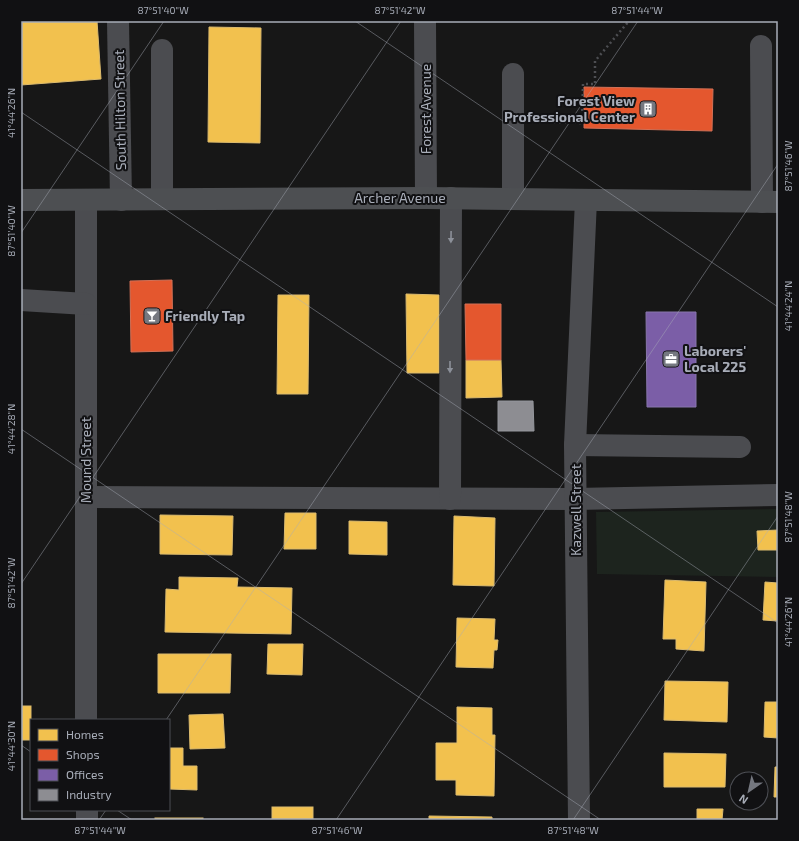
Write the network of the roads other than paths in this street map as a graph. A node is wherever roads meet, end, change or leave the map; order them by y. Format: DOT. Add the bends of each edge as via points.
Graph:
graph roads {
  1 [pos="118,21"];
  2 [pos="425,21"];
  3 [pos="761,46"];
  4 [pos="162,50"];
  5 [pos="513,74"];
  6 [pos="426,198"];
  7 [pos="451,198"];
  8 [pos="513,198"];
  9 [pos="162,199"];
  10 [pos="21,200"];
  11 [pos="86,200"];
  12 [pos="121,200"];
  13 [pos="586,200"];
  14 [pos="770,202"];
  15 [pos="21,300"];
  16 [pos="86,304"];
  17 [pos="575,446"];
  18 [pos="740,447"];
  19 [pos="778,495"];
  20 [pos="86,497"];
  21 [pos="450,499"];
  22 [pos="575,499"];
  23 [pos="86,719"];
  24 [pos="579,820"];
  1 -- 12 [label="street, South Hilton Street"];
  2 -- 6 [label="street, Forest Avenue"];
  3 -- 14 [label="street"];
  4 -- 9 [label="street"];
  5 -- 8 [label="street"];
  6 -- 7 [label="main road, Archer Avenue"];
  6 -- 9 [label="main road, Archer Avenue"];
  7 -- 8 [label="main road, Archer Avenue"];
  7 -- 21 [label="street, one-way"];
  8 -- 13 [label="main road, Archer Avenue"];
  9 -- 12 [label="main road, Archer Avenue"];
  10 -- 11 [label="main road, Archer Avenue"];
  11 -- 12 [label="main road, Archer Avenue"];
  11 -- 16 [label="street, Mound Street"];
  13 -- 14 [label="main road, Archer Avenue"];
  13 -- 17 [label="street, Kazwell Street"];
  15 -- 16 [label="street"];
  16 -- 20 [label="street, Mound Street"];
  17 -- 18 [label="street"];
  17 -- 22 [label="street, Kazwell Street"];
  19 -- 22 [label="street"];
  20 -- 21 [label="street"];
  20 -- 23 [label="street, Mound Street"];
  21 -- 22 [label="street"];
  22 -- 24 [label="street, Kazwell Street"];
}
